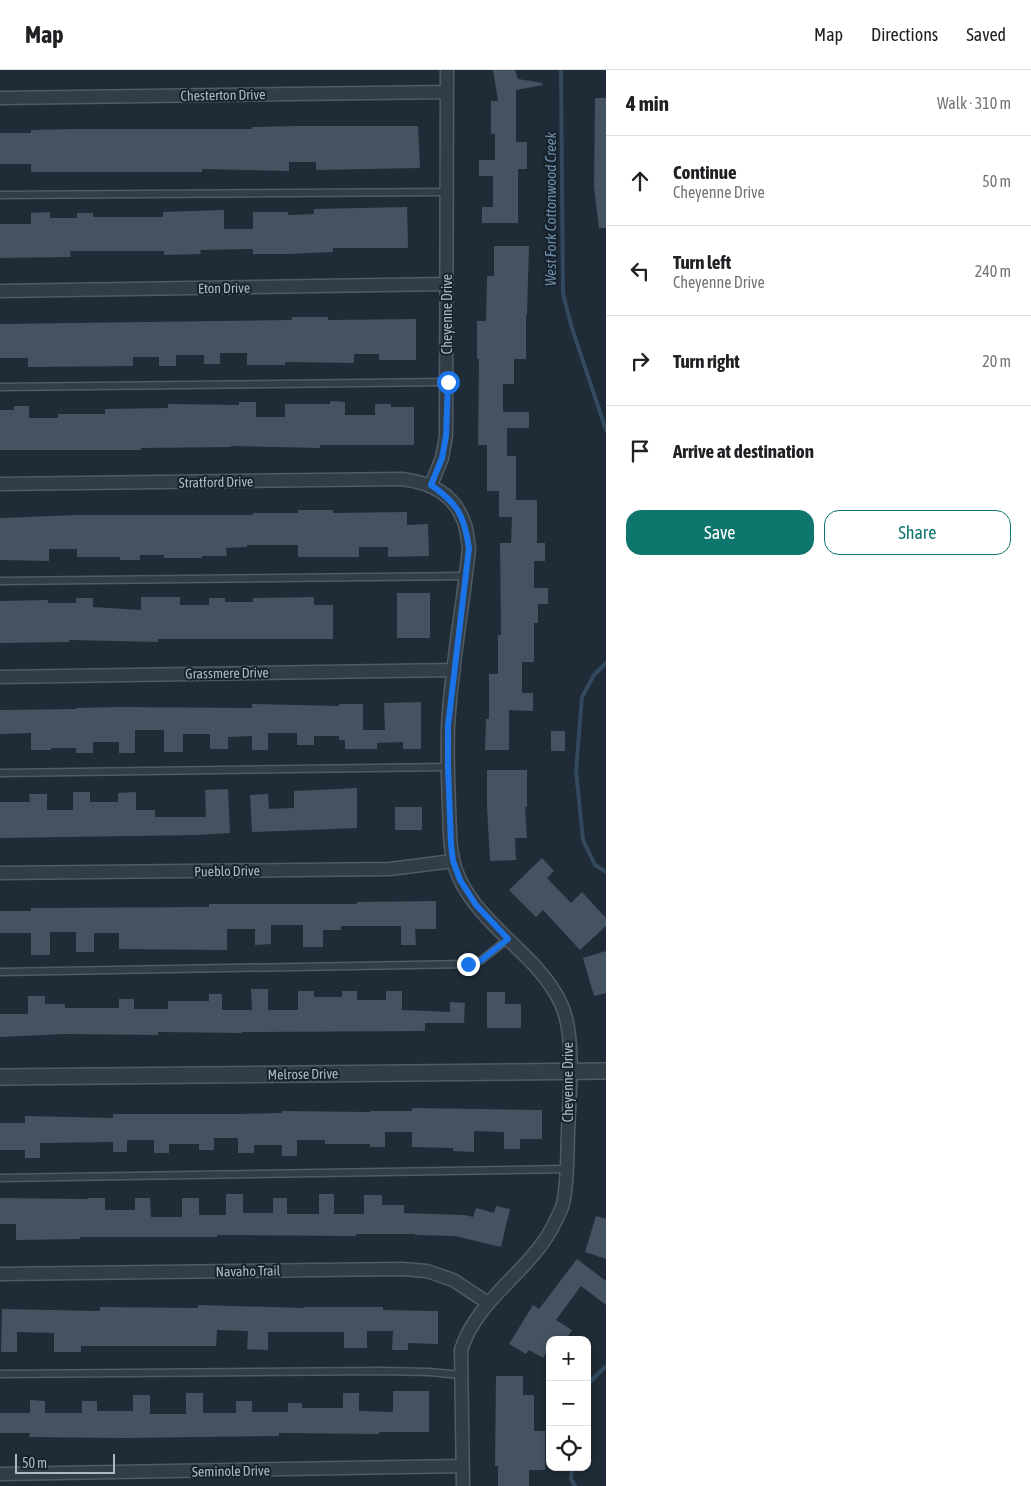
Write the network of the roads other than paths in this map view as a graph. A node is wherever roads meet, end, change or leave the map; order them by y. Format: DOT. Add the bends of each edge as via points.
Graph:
graph roads {
  1 [pos="447,70"];
  2 [pos="447,92"];
  3 [pos="0,98"];
  4 [pos="447,192"];
  5 [pos="0,195"];
  6 [pos="447,284"];
  7 [pos="0,291"];
  8 [pos="448,382"];
  9 [pos="0,387"];
  10 [pos="0,484"];
  11 [pos="431,485"];
  12 [pos="466,576"];
  13 [pos="0,581"];
  14 [pos="454,670"];
  15 [pos="0,677"];
  16 [pos="448,767"];
  17 [pos="0,773"];
  18 [pos="453,861"];
  19 [pos="0,873"];
  20 [pos="508,939"];
  21 [pos="0,972"];
  22 [pos="569,1071"];
  23 [pos="606,1071"];
  24 [pos="0,1077"];
  25 [pos="566,1169"];
  26 [pos="0,1178"];
  27 [pos="0,1274"];
  28 [pos="488,1303"];
  29 [pos="0,1374"];
  30 [pos="461,1375"];
  31 [pos="463,1466"];
  32 [pos="0,1474"];
  33 [pos="463,1486"];
  1 -- 2 [label="street, Cheyenne Drive"];
  2 -- 3 [label="street, Chesterton Drive"];
  2 -- 4 [label="street, Cheyenne Drive"];
  4 -- 5 [label="lane"];
  4 -- 6 [label="street, Cheyenne Drive"];
  6 -- 7 [label="street, Eton Drive"];
  6 -- 8 [label="street, Cheyenne Drive"];
  8 -- 9 [label="lane"];
  8 -- 11 [label="street, Cheyenne Drive" via="446,436 442,458"];
  10 -- 11 [label="street, Stratford Drive" via="402,479"];
  11 -- 12 [label="street, Cheyenne Drive" via="458,509 465,525 469,548"];
  12 -- 13 [label="lane"];
  12 -- 14 [label="street, Cheyenne Drive"];
  14 -- 15 [label="street, Grassmere Drive"];
  14 -- 16 [label="street, Cheyenne Drive" via="448,726"];
  16 -- 17 [label="lane"];
  16 -- 18 [label="street, Cheyenne Drive"];
  18 -- 19 [label="street, Pueblo Drive" via="390,869"];
  18 -- 20 [label="street, Cheyenne Drive" via="460,880 476,905"];
  20 -- 21 [label="lane" via="480,961 468,964"];
  20 -- 22 [label="street, Cheyenne Drive" via="551,986 562,1008 568,1032"];
  22 -- 23 [label="street, Melrose Drive"];
  22 -- 24 [label="street, Melrose Drive"];
  22 -- 25 [label="street, Cheyenne Drive"];
  25 -- 26 [label="lane"];
  25 -- 28 [label="street, Cheyenne Drive" via="563,1205 552,1229 535,1254"];
  27 -- 28 [label="street, Navaho Trail" via="402,1269 428,1271 453,1280"];
  28 -- 30 [label="street, Cheyenne Drive" via="465,1336 461,1350"];
  29 -- 30 [label="lane" via="382,1371"];
  30 -- 31 [label="street, Cheyenne Drive"];
  31 -- 32 [label="street, Seminole Drive"];
  31 -- 33 [label="street, Cheyenne Drive"];
}
